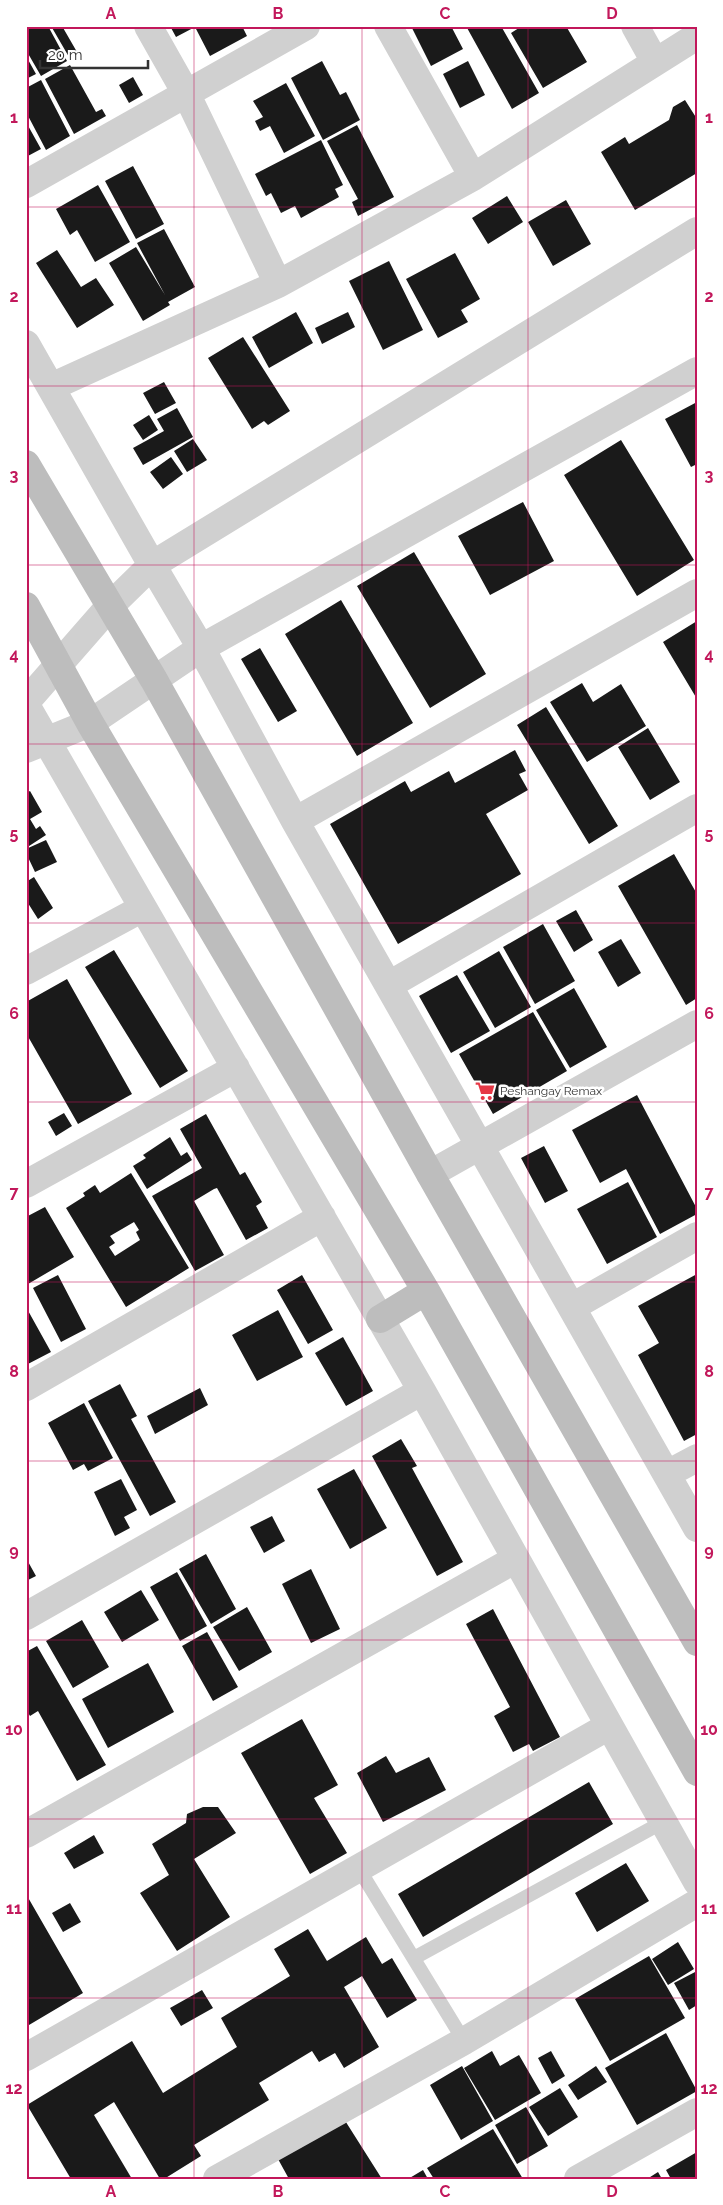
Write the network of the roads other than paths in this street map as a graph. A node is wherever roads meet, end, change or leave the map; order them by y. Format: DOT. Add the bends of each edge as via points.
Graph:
graph roads {
  1 [pos="148,26"];
  2 [pos="306,26"];
  3 [pos="388,26"];
  4 [pos="635,26"];
  5 [pos="697,36"];
  6 [pos="655,62"];
  7 [pos="187,95"];
  8 [pos="473,177"];
  9 [pos="26,184"];
  10 [pos="697,231"];
  11 [pos="278,284"];
  12 [pos="26,344"];
  13 [pos="697,370"];
  14 [pos="51,387"];
  15 [pos="26,464"];
  16 [pos="152,566"];
  17 [pos="697,593"];
  18 [pos="26,606"];
  19 [pos="109,607"];
  20 [pos="201,648"];
  21 [pos="59,664"];
  22 [pos="154,680"];
  23 [pos="26,703"];
  24 [pos="90,723"];
  25 [pos="37,745"];
  26 [pos="697,808"];
  27 [pos="295,821"];
  28 [pos="144,908"];
  29 [pos="26,971"];
  30 [pos="389,984"];
  31 [pos="697,1024"];
  32 [pos="236,1068"];
  33 [pos="480,1146"];
  34 [pos="430,1174"];
  35 [pos="26,1184"];
  36 [pos="322,1217"];
  37 [pos="697,1236"];
  38 [pos="426,1291"];
  39 [pos="572,1307"];
  40 [pos="380,1319"];
  41 [pos="26,1387"];
  42 [pos="422,1391"];
  43 [pos="697,1458"];
  44 [pos="667,1474"];
  45 [pos="697,1528"];
  46 [pos="516,1559"];
  47 [pos="26,1616"];
  48 [pos="694,1631"];
  49 [pos="610,1726"];
  50 [pos="697,1772"];
  51 [pos="664,1822"];
  52 [pos="26,1834"];
  53 [pos="359,1869"];
  54 [pos="697,1882"];
  55 [pos="697,1903"];
  56 [pos="414,1958"];
  57 [pos="464,2041"];
  58 [pos="26,2056"];
  59 [pos="697,2112"];
  60 [pos="217,2179"];
  61 [pos="578,2179"];
  1 -- 7 [label="street"];
  2 -- 7 [label="street"];
  3 -- 8 [label="street"];
  4 -- 6 [label="street"];
  5 -- 6 [label="street"];
  6 -- 8 [label="street"];
  7 -- 9 [label="street"];
  7 -- 11 [label="street"];
  8 -- 11 [label="street"];
  10 -- 16 [label="street"];
  11 -- 14 [label="street"];
  12 -- 14 [label="street"];
  13 -- 20 [label="street"];
  14 -- 16 [label="street"];
  15 -- 19 [label="main road"];
  16 -- 19 [label="street"];
  16 -- 20 [label="street"];
  17 -- 27 [label="street"];
  18 -- 21 [label="main road"];
  19 -- 21 [label="street"];
  19 -- 22 [label="main road"];
  20 -- 22 [label="street"];
  20 -- 27 [label="street"];
  21 -- 23 [label="street"];
  21 -- 24 [label="main road"];
  22 -- 24 [label="street"];
  22 -- 34 [label="main road"];
  23 -- 25 [label="street"];
  24 -- 25 [label="street"];
  24 -- 38 [label="main road"];
  25 -- 28 [label="street"];
  26 -- 30 [label="street"];
  27 -- 30 [label="street"];
  28 -- 29 [label="street"];
  28 -- 32 [label="street"];
  30 -- 33 [label="street"];
  31 -- 33 [label="street"];
  32 -- 35 [label="street"];
  32 -- 36 [label="street"];
  33 -- 34 [label="street"];
  33 -- 39 [label="street"];
  34 -- 48 [label="main road"];
  36 -- 40 [label="street"];
  36 -- 41 [label="street"];
  37 -- 39 [label="street"];
  38 -- 40 [label="main road"];
  38 -- 50 [label="main road"];
  39 -- 44 [label="street"];
  40 -- 42 [label="street"];
  42 -- 46 [label="street"];
  42 -- 47 [label="street"];
  43 -- 44 [label="street"];
  44 -- 45 [label="street"];
  46 -- 49 [label="street"];
  46 -- 52 [label="street"];
  49 -- 51 [label="street"];
  49 -- 53 [label="street"];
  51 -- 54 [label="street"];
  51 -- 56 [label="lane"];
  53 -- 56 [label="lane"];
  53 -- 58 [label="street"];
  55 -- 57 [label="street"];
  56 -- 57 [label="lane"];
  57 -- 60 [label="street"];
  59 -- 61 [label="street"];
}
